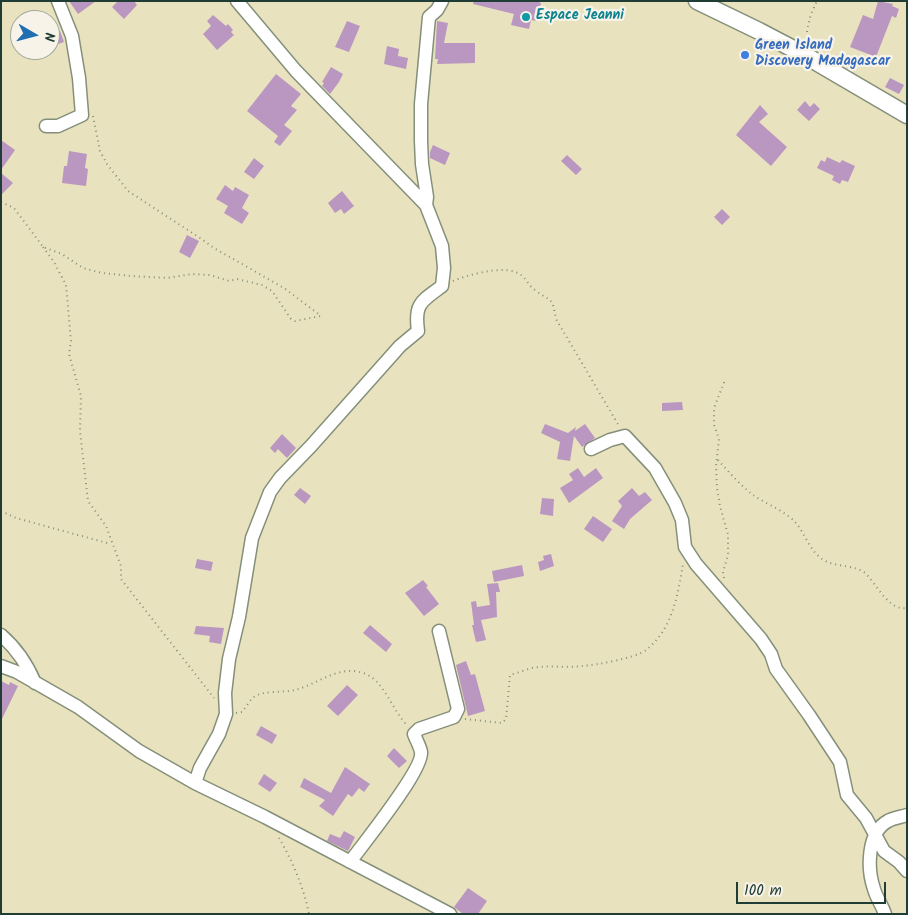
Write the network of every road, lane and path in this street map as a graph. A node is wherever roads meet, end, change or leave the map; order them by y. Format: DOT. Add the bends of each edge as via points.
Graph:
graph roads {
  1 [pos="58,1"];
  2 [pos="237,1"];
  3 [pos="442,1"];
  4 [pos="697,1"];
  5 [pos="817,1"];
  6 [pos="801,53"];
  7 [pos="92,113"];
  8 [pos="907,115"];
  9 [pos="46,126"];
  10 [pos="1,202"];
  11 [pos="426,206"];
  12 [pos="43,247"];
  13 [pos="442,286"];
  14 [pos="725,380"];
  15 [pos="625,436"];
  16 [pos="591,449"];
  17 [pos="718,460"];
  18 [pos="1,511"];
  19 [pos="113,544"];
  20 [pos="685,547"];
  21 [pos="724,579"];
  22 [pos="907,608"];
  23 [pos="439,630"];
  24 [pos="1,634"];
  25 [pos="1,666"];
  26 [pos="35,682"];
  27 [pos="226,714"];
  28 [pos="454,717"];
  29 [pos="414,734"];
  30 [pos="195,782"];
  31 [pos="907,815"];
  32 [pos="265,817"];
  33 [pos="874,834"];
  34 [pos="350,862"];
  35 [pos="907,871"];
  36 [pos="309,914"];
  37 [pos="450,914"];
  38 [pos="885,914"];
  1 -- 9 [label="street" via="72,36 82,115 58,126"];
  2 -- 11 [label="street" via="296,71"];
  3 -- 11 [label="street" via="429,17 421,104"];
  4 -- 6 [label="main road"];
  5 -- 6 [label="path" via="807,44"];
  6 -- 8 [label="main road"];
  7 -- 12 [label="path" via="100,151 128,191 214,248 284,288 321,316 291,319 272,291 262,285 210,275 167,278 102,273 83,268 62,254"];
  10 -- 12 [label="path" via="14,208"];
  11 -- 13 [label="street" via="442,246"];
  12 -- 19 [label="path" via="66,285 71,341 69,354 81,396 80,431 88,501 106,526"];
  13 -- 15 [label="path" via="477,272 515,272 527,280 532,289 551,299 556,320"];
  13 -- 27 [label="street" via="420,303 416,318 418,331 400,346 270,492 252,538 229,659"];
  14 -- 17 [label="path" via="714,408 714,426 719,439"];
  15 -- 16 [label="street"];
  15 -- 20 [label="street" via="655,468 676,503"];
  17 -- 21 [label="path" via="717,488 728,536"];
  17 -- 22 [label="path" via="754,496 795,522 821,559 861,570 893,606"];
  18 -- 19 [label="path"];
  19 -- 27 [label="path" via="121,566 121,579"];
  20 -- 28 [label="path" via="672,614 656,640 644,652 582,666 532,668 510,675 506,719 502,723"];
  20 -- 33 [label="street" via="761,640 776,668 840,762 847,795 866,818"];
  23 -- 28 [label="street" via="458,709"];
  24 -- 26 [label="street" via="30,670"];
  25 -- 26 [label="street"];
  26 -- 30 [label="street" via="78,707 139,751"];
  27 -- 29 [label="path" via="242,712 254,697 263,693 297,690 330,674 351,671 379,682 402,721"];
  27 -- 30 [label="street"];
  28 -- 29 [label="street"];
  29 -- 34 [label="street" via="422,752 420,762"];
  30 -- 32 [label="street"];
  31 -- 33 [label="street" via="887,821"];
  32 -- 34 [label="street"];
  32 -- 36 [label="path" via="280,840"];
  33 -- 35 [label="street" via="884,851"];
  33 -- 38 [label="street" via="871,876"];
  34 -- 37 [label="street"];
}
